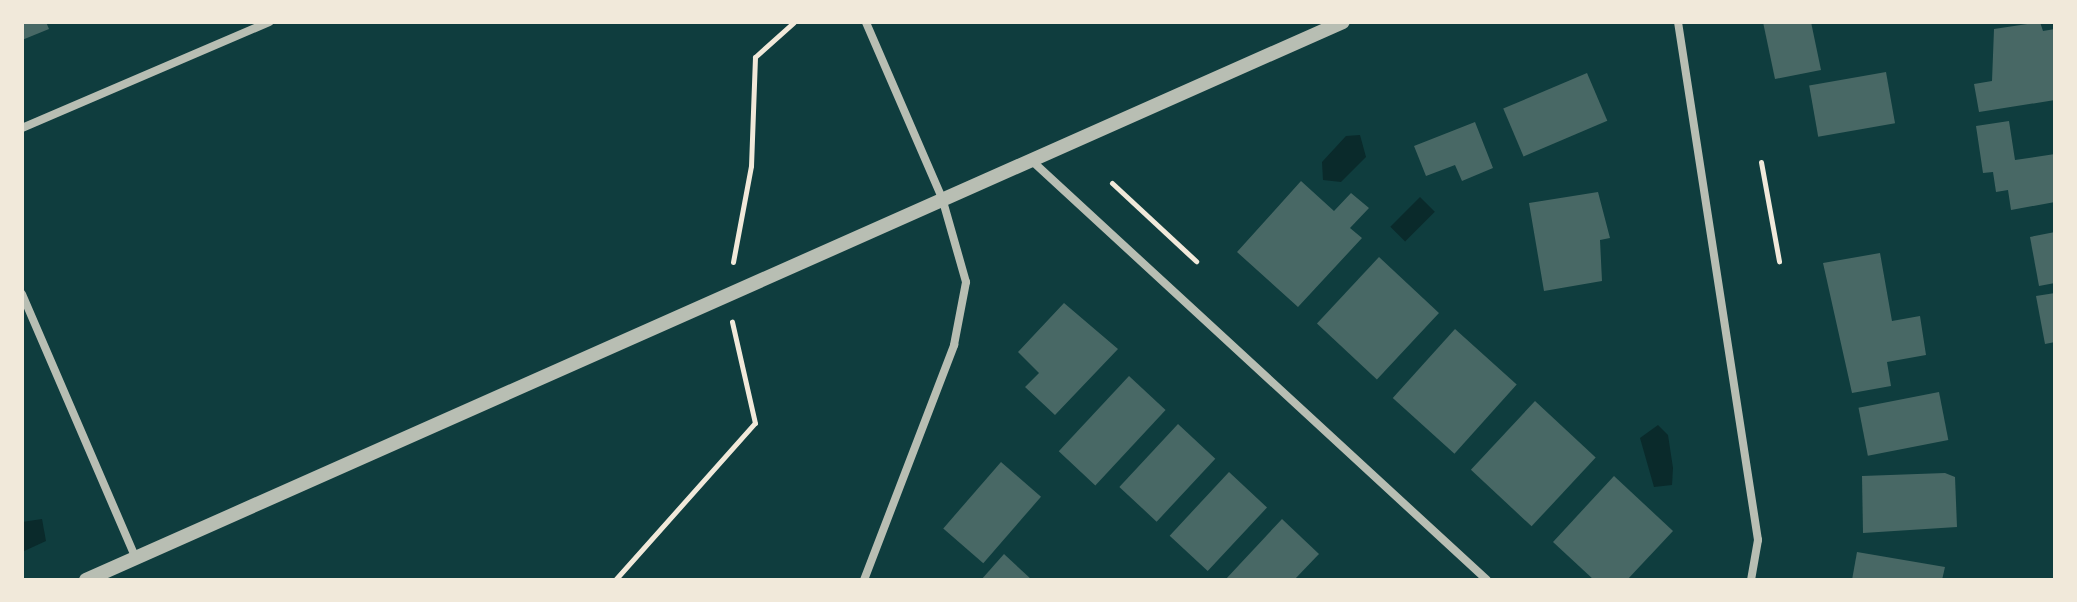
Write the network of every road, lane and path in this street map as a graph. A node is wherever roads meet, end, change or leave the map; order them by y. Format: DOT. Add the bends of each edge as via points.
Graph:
graph roads {
  1 [pos="269,22"];
  2 [pos="794,22"];
  3 [pos="866,22"];
  4 [pos="1343,22"];
  5 [pos="1678,22"];
  6 [pos="22,128"];
  7 [pos="1030,159"];
  8 [pos="1761,162"];
  9 [pos="1112,183"];
  10 [pos="942,198"];
  11 [pos="1196,261"];
  12 [pos="1779,261"];
  13 [pos="733,262"];
  14 [pos="22,294"];
  15 [pos="732,322"];
  16 [pos="135,556"];
  17 [pos="86,580"];
  18 [pos="615,580"];
  19 [pos="864,580"];
  20 [pos="1487,580"];
  21 [pos="1751,580"];
  1 -- 6 [label="street"];
  2 -- 13 [label="path" via="755,57 751,166"];
  3 -- 10 [label="street"];
  4 -- 7 [label="street"];
  5 -- 21 [label="street" via="1758,540"];
  7 -- 10 [label="street"];
  7 -- 20 [label="street"];
  8 -- 12 [label="path"];
  9 -- 11 [label="path"];
  10 -- 16 [label="street"];
  10 -- 19 [label="street" via="962,261 961,311"];
  14 -- 16 [label="street"];
  15 -- 18 [label="path" via="755,423"];
  16 -- 17 [label="street"];
}
